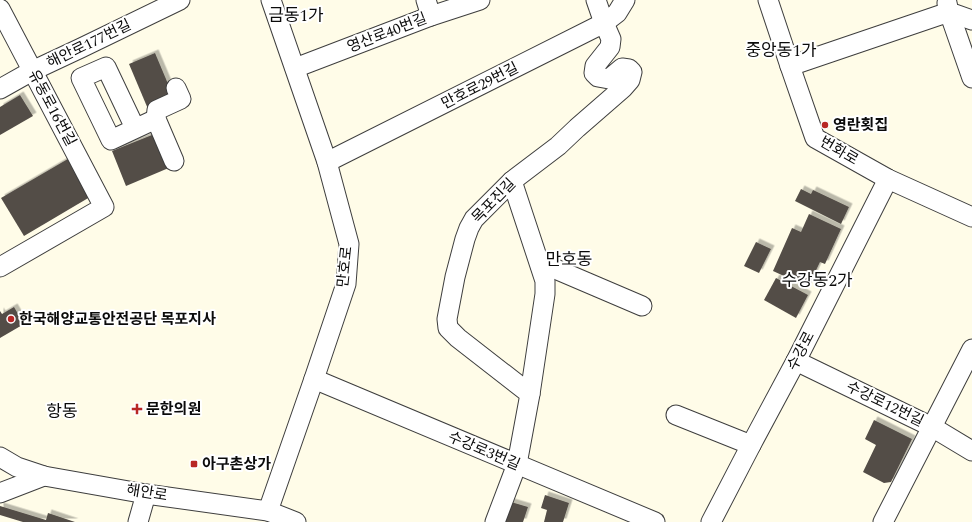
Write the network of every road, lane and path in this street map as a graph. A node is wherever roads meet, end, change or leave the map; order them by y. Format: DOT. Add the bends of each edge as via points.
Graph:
graph roads {
  1 [pos="180,0"];
  2 [pos="271,0"];
  3 [pos="480,0"];
  4 [pos="596,0"];
  5 [pos="625,0"];
  6 [pos="768,0"];
  7 [pos="947,6"];
  8 [pos="428,8"];
  9 [pos="0,9"];
  10 [pos="972,20"];
  11 [pos="604,23"];
  12 [pos="81,48"];
  13 [pos="790,66"];
  14 [pos="295,68"];
  15 [pos="32,71"];
  16 [pos="92,73"];
  17 [pos="972,78"];
  18 [pos="176,88"];
  19 [pos="0,89"];
  20 [pos="156,118"];
  21 [pos="135,128"];
  22 [pos="174,161"];
  23 [pos="327,162"];
  24 [pos="888,179"];
  25 [pos="512,181"];
  26 [pos="972,217"];
  27 [pos="0,267"];
  28 [pos="541,267"];
  29 [pos="642,306"];
  30 [pos="972,349"];
  31 [pos="796,361"];
  32 [pos="314,379"];
  33 [pos="530,394"];
  34 [pos="676,415"];
  35 [pos="932,427"];
  36 [pos="751,446"];
  37 [pos="972,451"];
  38 [pos="0,457"];
  39 [pos="517,464"];
  40 [pos="44,476"];
  41 [pos="0,494"];
  42 [pos="146,494"];
  43 [pos="268,511"];
  44 [pos="138,522"];
  45 [pos="296,522"];
  46 [pos="495,522"];
  47 [pos="655,522"];
  48 [pos="712,522"];
  49 [pos="883,522"];
  1 -- 12 [label="street, 해안로177번길"];
  2 -- 14 [label="street, 만호로"];
  3 -- 8 [label="street, 영산로40번길"];
  4 -- 11 [label="street"];
  5 -- 11 [label="street, 만호로29번길" via="618,13"];
  6 -- 13 [label="street, 번화로"];
  7 -- 10 [label="street"];
  7 -- 13 [label="street"];
  7 -- 17 [label="street"];
  8 -- 14 [label="street, 영산로40번길"];
  9 -- 15 [label="street, 유동로16번길"];
  11 -- 23 [label="street, 만호로29번길"];
  11 -- 25 [label="street, 목포진길" via="611,38 610,47 595,66 594,73 598,77 609,79 622,68 629,69 632,72 630,80 558,146"];
  12 -- 15 [label="street, 해안로177번길"];
  12 -- 16 [label="street"];
  13 -- 24 [label="street, 번화로" via="815,138"];
  14 -- 23 [label="street, 만호로"];
  15 -- 19 [label="street, 해안로177번길"];
  15 -- 27 [label="street, 유동로16번길" via="104,207"];
  16 -- 21 [label="street" via="106,67"];
  16 -- 21 [label="street" via="81,78 111,140"];
  18 -- 20 [label="street" via="182,99 157,110"];
  20 -- 21 [label="street"];
  20 -- 22 [label="street"];
  23 -- 32 [label="street, 만호로" via="349,244 346,284"];
  24 -- 26 [label="street, 번화로"];
  24 -- 31 [label="street, 수강로"];
  25 -- 28 [label="street"];
  25 -- 33 [label="street, 목포진길" via="474,218 469,228 455,277 447,319 448,328 458,338"];
  28 -- 29 [label="street" via="553,268"];
  28 -- 33 [label="street" via="545,294"];
  30 -- 35 [label="street"];
  31 -- 35 [label="street, 수강로12번길"];
  31 -- 36 [label="street, 수강로"];
  32 -- 39 [label="street, 수강로3번길"];
  32 -- 43 [label="street, 만호로"];
  33 -- 39 [label="street"];
  34 -- 36 [label="street"];
  35 -- 37 [label="street, 수강로12번길"];
  35 -- 49 [label="street"];
  36 -- 48 [label="street, 수강로"];
  38 -- 40 [label="street, 해안로" via="17,467"];
  39 -- 46 [label="street"];
  39 -- 47 [label="street, 수강로3번길"];
  40 -- 41 [label="street"];
  40 -- 42 [label="street, 해안로"];
  42 -- 43 [label="street, 해안로"];
  42 -- 44 [label="street"];
  43 -- 45 [label="street, 해안로"];
}
